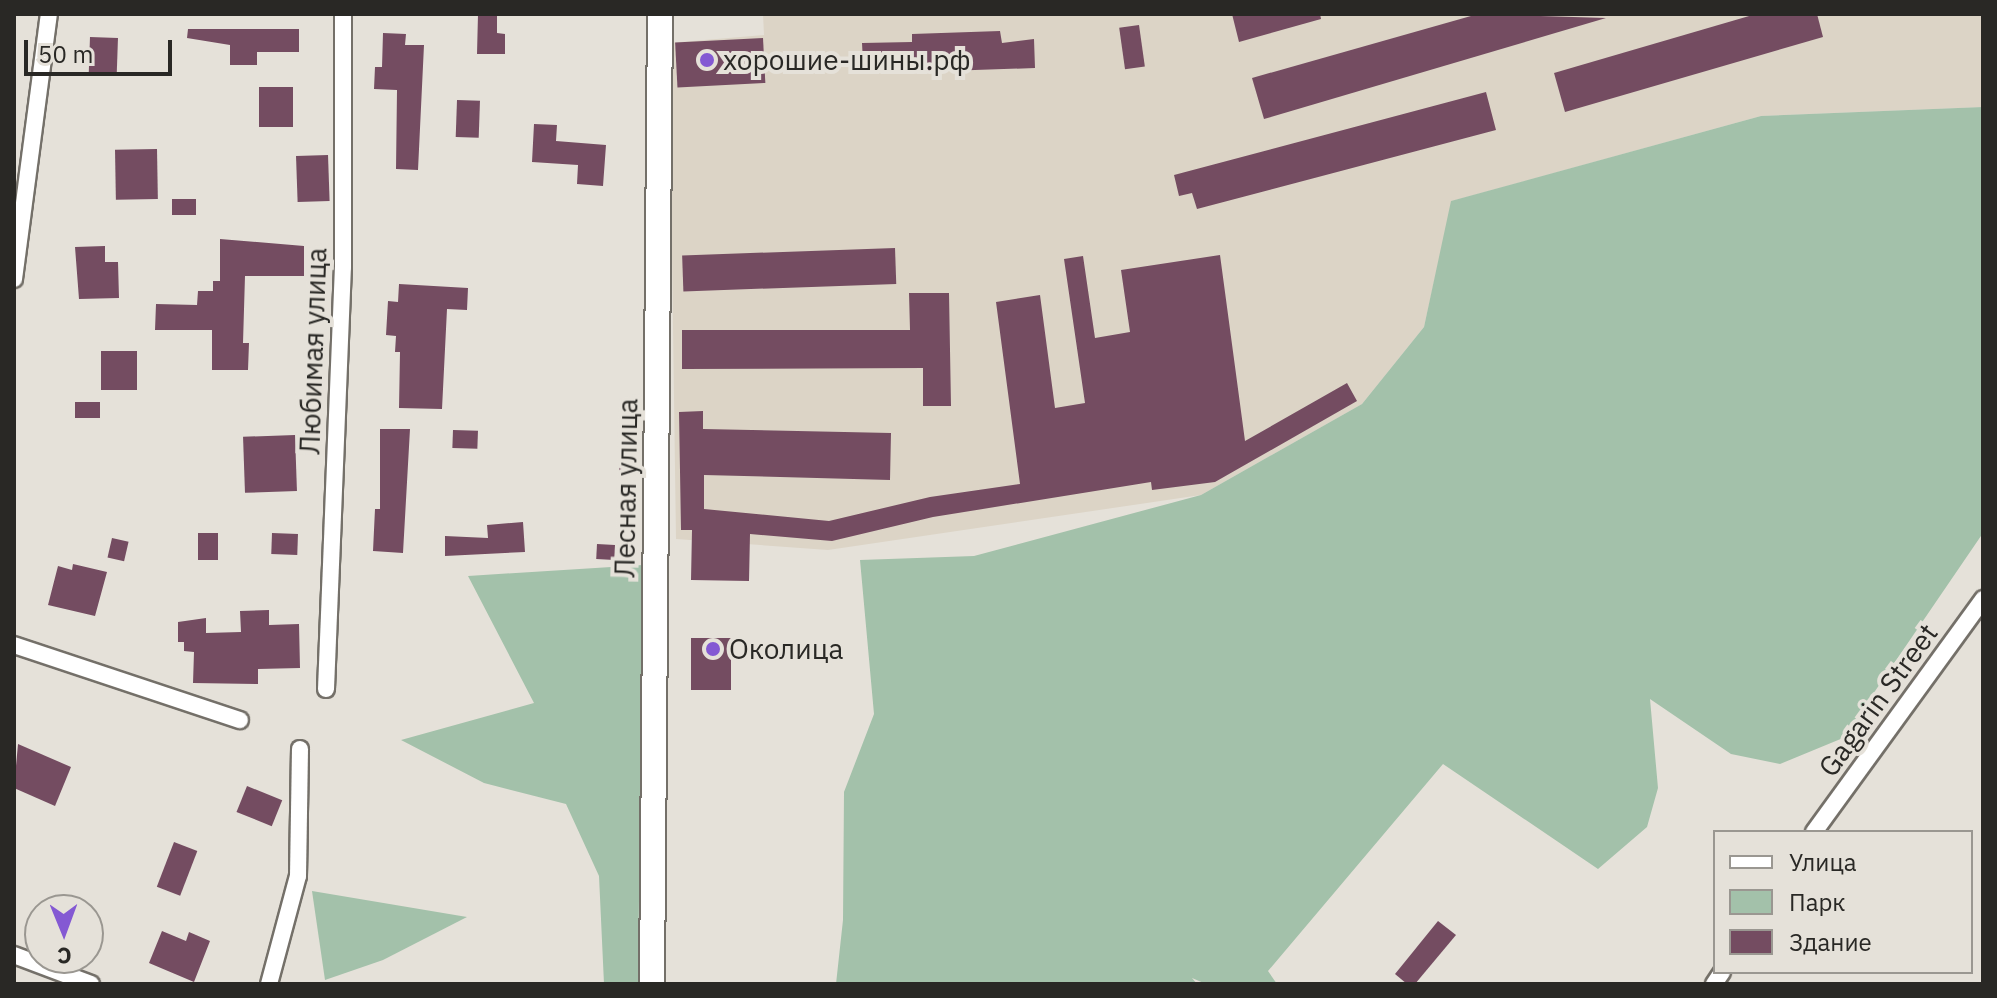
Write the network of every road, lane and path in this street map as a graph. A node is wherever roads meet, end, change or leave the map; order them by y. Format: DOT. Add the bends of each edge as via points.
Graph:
graph roads {
  1 [pos="49,14"];
  2 [pos="343,14"];
  3 [pos="660,14"];
  4 [pos="14,279"];
  5 [pos="1983,599"];
  6 [pos="14,645"];
  7 [pos="326,689"];
  8 [pos="240,720"];
  9 [pos="300,749"];
  10 [pos="1815,830"];
  11 [pos="14,955"];
  12 [pos="652,973"];
  13 [pos="91,984"];
  14 [pos="269,984"];
  1 -- 4 [label="street"];
  2 -- 7 [label="street, Любимая улица" via="343,267"];
  3 -- 12 [label="main road, Лесная улица"];
  5 -- 10 [label="street, Gagarin Street"];
  6 -- 8 [label="street"];
  9 -- 14 [label="street" via="298,876"];
  11 -- 13 [label="street"];
}
